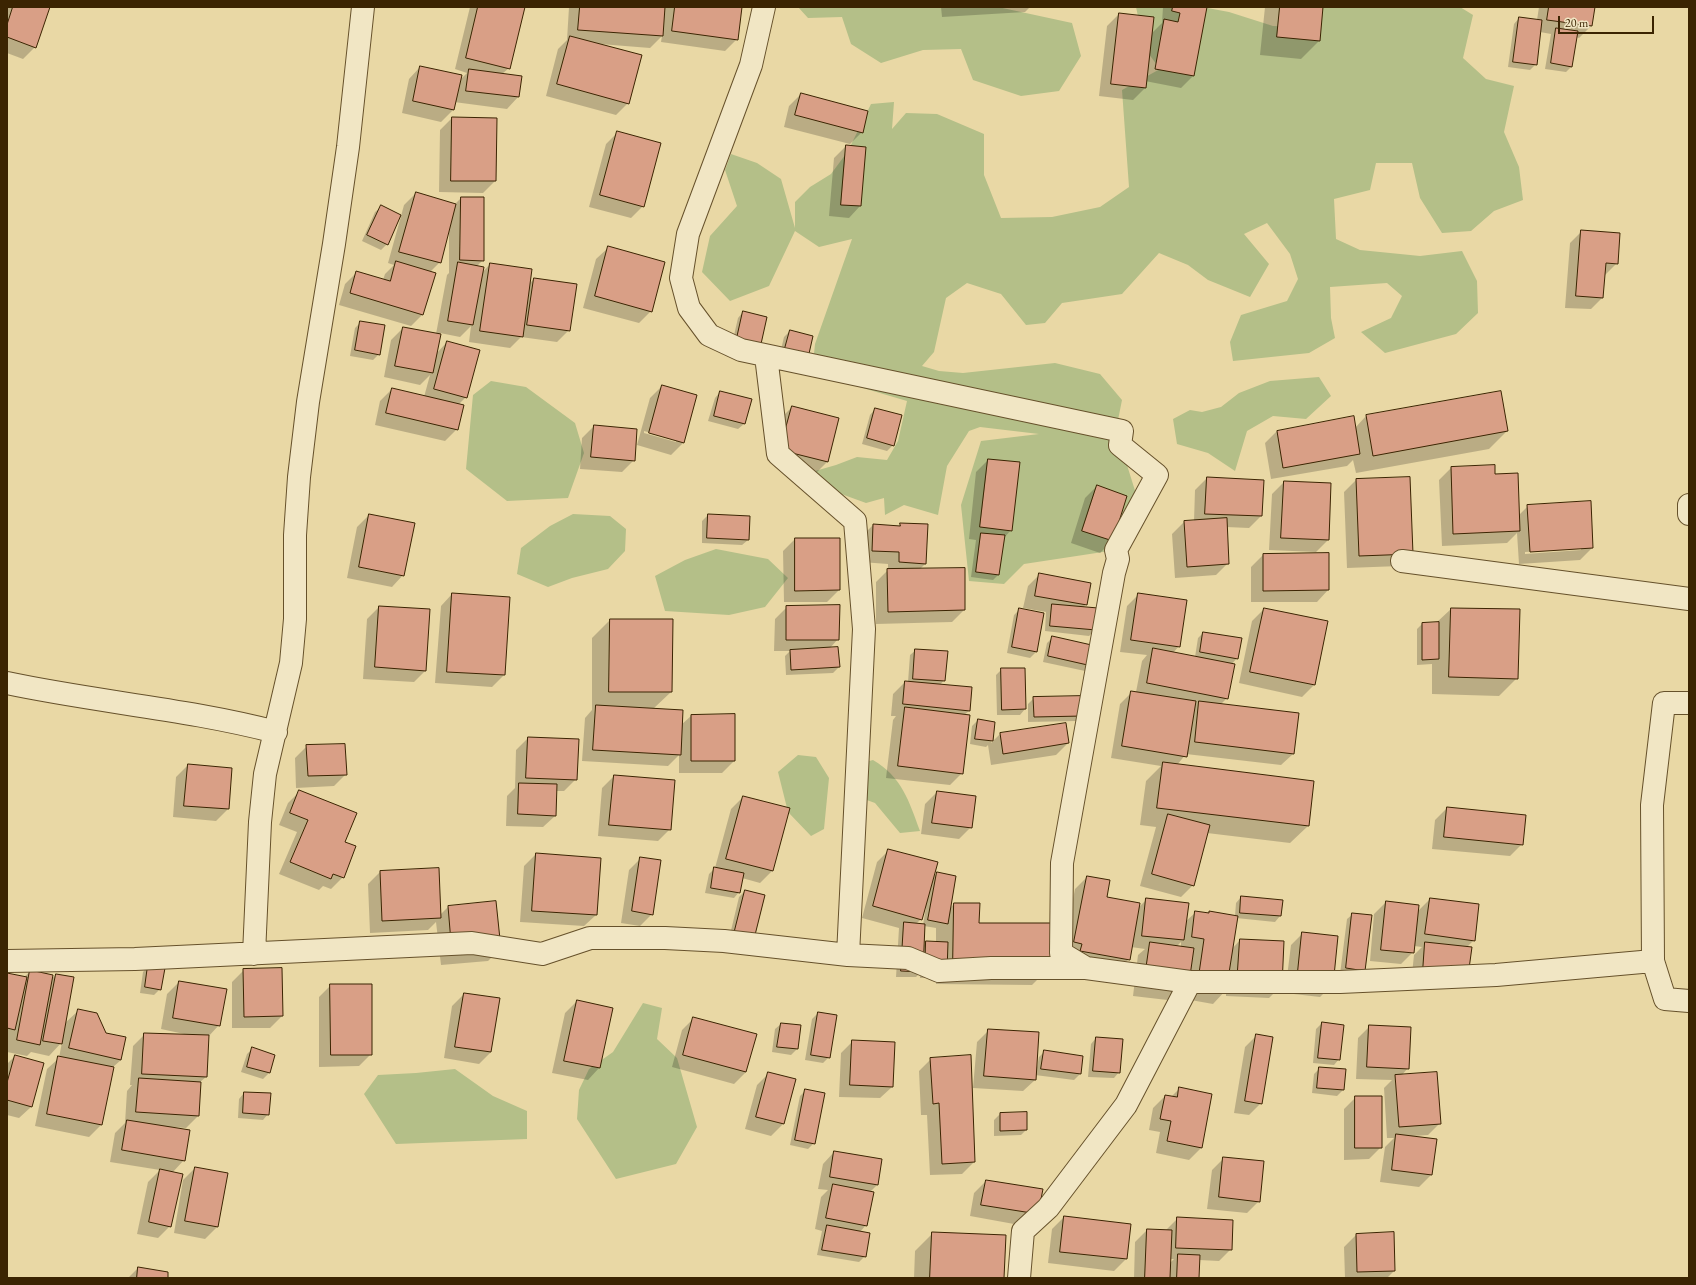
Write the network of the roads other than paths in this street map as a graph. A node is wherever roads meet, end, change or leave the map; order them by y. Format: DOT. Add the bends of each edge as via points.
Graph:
graph roads {
  1 [pos="363,7"];
  2 [pos="764,7"];
  3 [pos="766,356"];
  4 [pos="1689,505"];
  5 [pos="1689,514"];
  6 [pos="1402,561"];
  7 [pos="1689,599"];
  8 [pos="7,683"];
  9 [pos="1689,703"];
  10 [pos="276,732"];
  11 [pos="254,954"];
  12 [pos="848,955"];
  13 [pos="7,961"];
  14 [pos="1653,961"];
  15 [pos="1086,968"];
  16 [pos="1190,982"];
  17 [pos="1689,1001"];
  18 [pos="1019,1278"];
  1 -- 10 [label="street" via="348,147 308,402 294,535 295,619 291,662"];
  2 -- 3 [label="street" via="751,65 688,234 681,278 689,308 709,335 741,350"];
  3 -- 12 [label="street" via="778,454 855,521 864,629"];
  3 -- 15 [label="street" via="1122,431 1120,445 1157,475 1116,550 1118,559 1062,863 1061,954"];
  4 -- 5 [label="street"];
  6 -- 7 [label="street"];
  8 -- 10 [label="street" via="230,720"];
  9 -- 14 [label="street" via="1664,703 1652,805"];
  10 -- 11 [label="street" via="265,774 260,822"];
  11 -- 12 [label="street" via="472,943 542,954 590,938 665,938 724,941"];
  11 -- 13 [label="street"];
  12 -- 15 [label="street" via="908,958 939,971"];
  14 -- 16 [label="street" via="1496,976 1340,982"];
  14 -- 17 [label="street" via="1665,999"];
  15 -- 16 [label="street"];
  16 -- 18 [label="street" via="1126,1105 1048,1208 1023,1231"];
}
